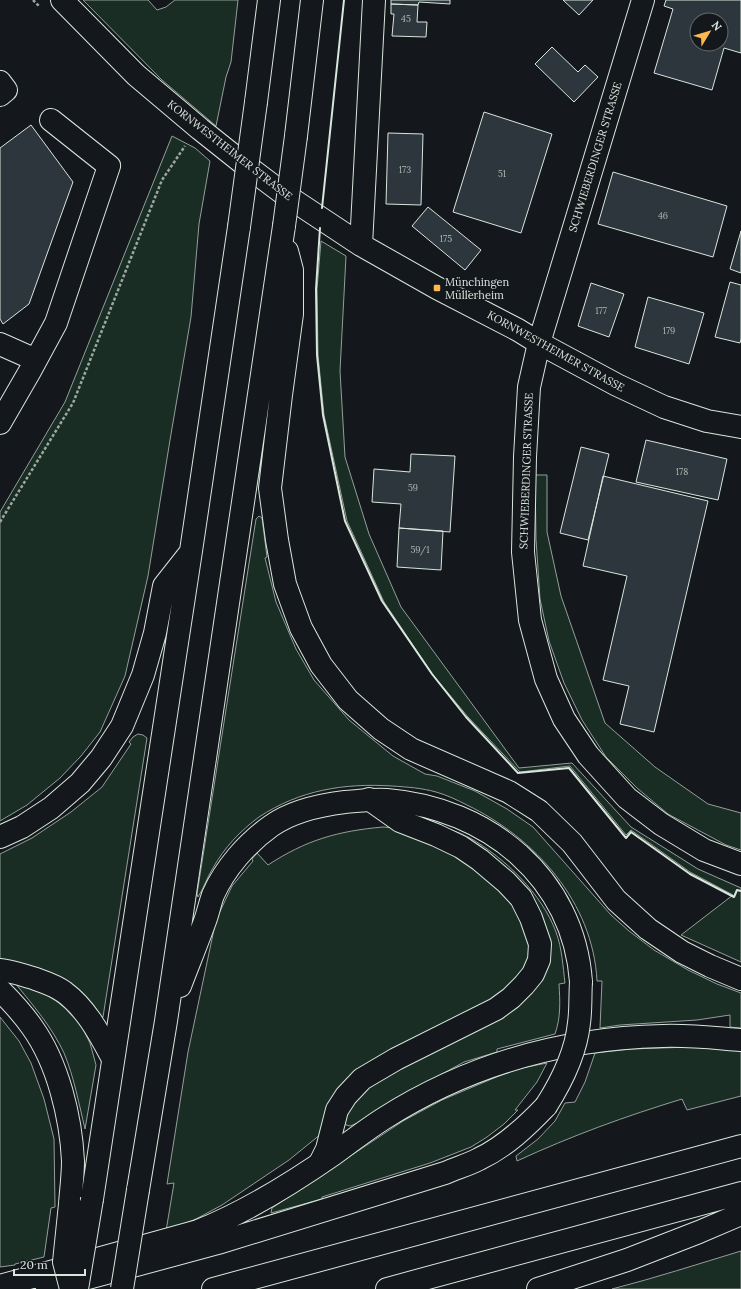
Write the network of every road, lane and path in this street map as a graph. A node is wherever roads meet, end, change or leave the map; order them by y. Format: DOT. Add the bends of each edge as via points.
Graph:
graph roads {
  1 [pos="62,0"];
  2 [pos="269,0"];
  3 [pos="312,0"];
  4 [pos="374,0"];
  5 [pos="643,0"];
  6 [pos="0,82"];
  7 [pos="0,95"];
  8 [pos="51,120"];
  9 [pos="200,129"];
  10 [pos="361,245"];
  11 [pos="284,249"];
  12 [pos="539,343"];
  13 [pos="0,344"];
  14 [pos="36,360"];
  15 [pos="0,423"];
  16 [pos="741,427"];
  17 [pos="0,522"];
  18 [pos="191,551"];
  19 [pos="369,800"];
  20 [pos="0,837"];
  21 [pos="741,864"];
  22 [pos="0,970"];
  23 [pos="741,979"];
  24 [pos="0,990"];
  25 [pos="166,1021"];
  26 [pos="741,1040"];
  27 [pos="113,1059"];
  28 [pos="741,1146"];
  29 [pos="320,1163"];
  30 [pos="741,1193"];
  31 [pos="741,1214"];
  32 [pos="0,1286"];
  33 [pos="553,1287"];
  34 [pos="47,1289"];
  35 [pos="71,1289"];
  36 [pos="77,1289"];
  37 [pos="122,1289"];
  38 [pos="213,1289"];
  39 [pos="387,1289"];
  1 -- 9 [label="main road, KORNWESTHEIMER STRASSE" via="136,75"];
  2 -- 18 [label="main road, bridge" via="239,227"];
  3 -- 11 [label="main road, bridge"];
  4 -- 10 [label="main road"];
  5 -- 12 [label="main road, SCHWIEBERDINGER STRASSE"];
  6 -- 7 [label="main road" via="6,90"];
  8 -- 14 [label="main road" via="109,166 56,323"];
  9 -- 10 [label="main road, KORNWESTHEIMER STRASSE" via="284,194"];
  9 -- 17 [label="path" via="183,148 162,180 73,403"];
  10 -- 12 [label="main road, KORNWESTHEIMER STRASSE"];
  11 -- 23 [label="main road" via="292,270 292,314 270,488 285,584 301,628 321,665 348,700 381,729 411,749 510,792 539,811 572,843 616,900 648,929 682,952"];
  11 -- 25 [label="main road"];
  12 -- 16 [label="main road, KORNWESTHEIMER STRASSE" via="664,407 707,421"];
  12 -- 21 [label="main road, SCHWIEBERDINGER STRASSE" via="529,387 524,457 523,552 530,620 546,679 564,719 588,755 627,798 661,824 704,850"];
  13 -- 14 [label="main road"];
  14 -- 15 [label="main road"];
  18 -- 20 [label="main road" via="164,586 156,633 143,675 114,739 80,783 51,808 22,827"];
  18 -- 27 [label="main road"];
  19 -- 25 [label="main road" via="323,805 289,816 271,826 236,859 213,896"];
  19 -- 29 [label="main road" via="400,821 460,847 506,882 521,898 531,918 540,944 539,960 533,974 524,985 496,1009 362,1079 337,1110 327,1149"];
  19 -- 34 [label="main road, bridge" via="432,807 462,817 511,848 531,866 552,892 574,941 581,982 579,1024 574,1046 566,1070 546,1106 501,1146 479,1159 445,1173 218,1243"];
  22 -- 27 [label="main road" via="48,983 77,1002 95,1025"];
  24 -- 35 [label="main road, bridge" via="33,1028 48,1055 70,1126 73,1162 64,1262"];
  25 -- 37 [label="main road, bridge"];
  26 -- 29 [label="main road" via="663,1036 617,1039 584,1042 508,1060 480,1069 420,1098 383,1119"];
  27 -- 36 [label="main road, bridge"];
  28 -- 38 [label="main road"];
  29 -- 32 [label="main road" via="241,1212 198,1231"];
  30 -- 39 [label="main road"];
  31 -- 33 [label="main road"];
}
